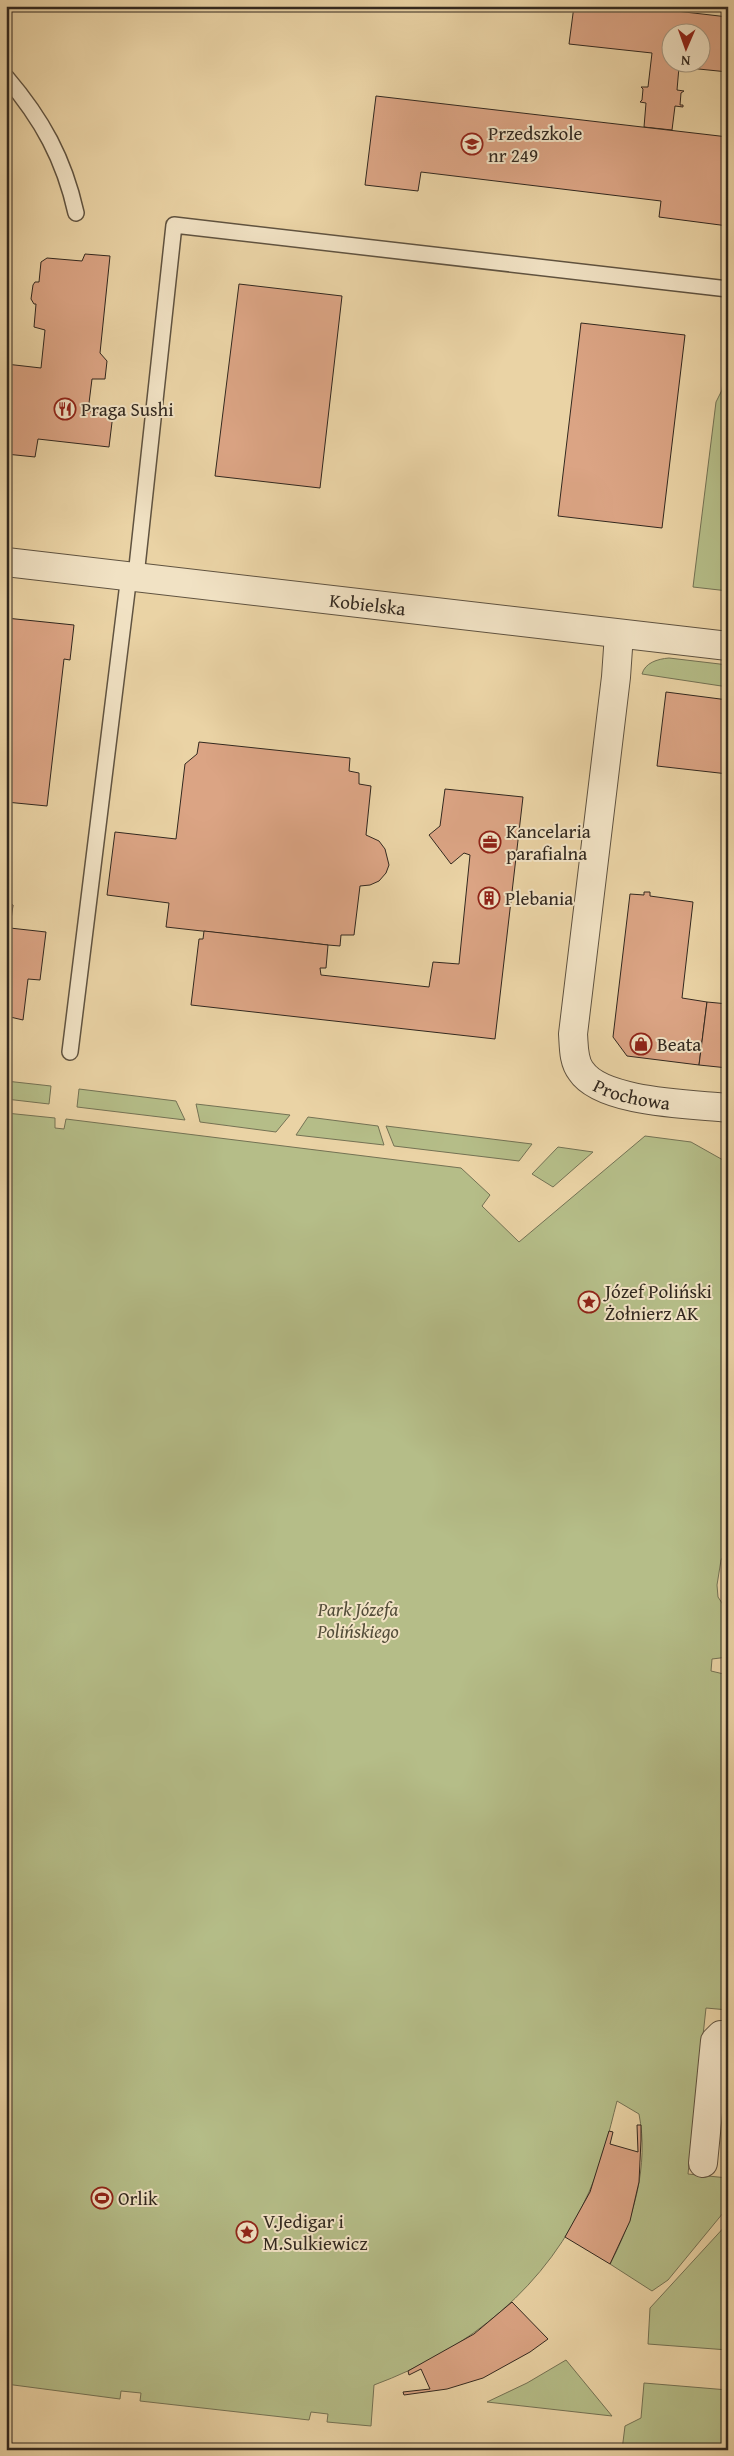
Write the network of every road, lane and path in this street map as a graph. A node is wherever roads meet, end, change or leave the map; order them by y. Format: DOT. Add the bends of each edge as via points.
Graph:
graph roads {
  1 [pos="6,77"];
  2 [pos="76,213"];
  3 [pos="728,289"];
  4 [pos="6,562"];
  5 [pos="133,575"];
  6 [pos="619,634"];
  7 [pos="728,646"];
  8 [pos="70,1052"];
  9 [pos="728,1108"];
  10 [pos="728,2035"];
  11 [pos="703,2163"];
  1 -- 2 [label="lane" via="22,95 61,160"];
  3 -- 5 [label="lane" via="174,225"];
  4 -- 5 [label="street, Kobielska"];
  5 -- 6 [label="street, Kobielska"];
  5 -- 8 [label="lane"];
  6 -- 7 [label="street, Kobielska"];
  6 -- 9 [label="street, Prochowa" via="573,1034 574,1055 580,1071 609,1092"];
  10 -- 11 [label="street" via="721,2035 715,2041"];
}
